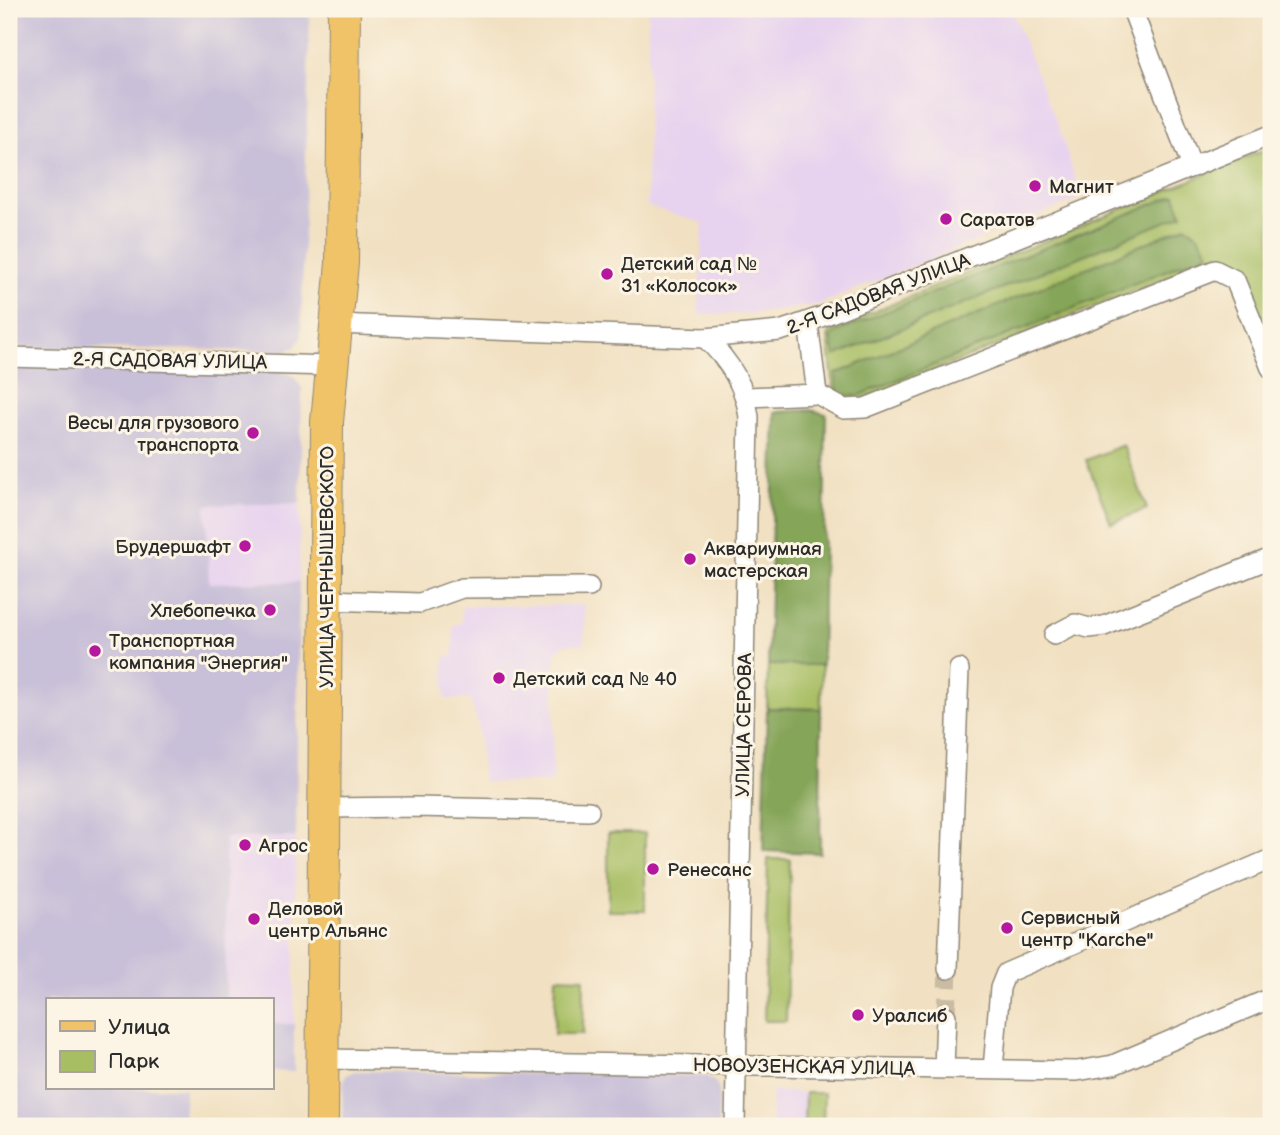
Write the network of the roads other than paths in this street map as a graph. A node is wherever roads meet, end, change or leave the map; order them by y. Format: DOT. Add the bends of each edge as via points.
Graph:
graph roads {
  1 [pos="344,9"];
  2 [pos="1132,9"];
  3 [pos="1271,135"];
  4 [pos="1192,167"];
  5 [pos="808,322"];
  6 [pos="335,324"];
  7 [pos="705,338"];
  8 [pos="9,357"];
  9 [pos="331,366"];
  10 [pos="1271,368"];
  11 [pos="817,394"];
  12 [pos="746,397"];
  13 [pos="1271,558"];
  14 [pos="589,587"];
  15 [pos="326,600"];
  16 [pos="1054,635"];
  17 [pos="959,669"];
  18 [pos="324,808"];
  19 [pos="589,811"];
  20 [pos="1271,859"];
  21 [pos="948,969"];
  22 [pos="1271,998"];
  23 [pos="946,1016"];
  24 [pos="323,1059"];
  25 [pos="736,1064"];
  26 [pos="944,1068"];
  27 [pos="993,1069"];
  28 [pos="322,1126"];
  29 [pos="735,1126"];
  1 -- 6 [label="main road, УЛИЦА ЧЕРНЫШЕВСКОГО" via="342,263"];
  2 -- 4 [label="street"];
  3 -- 4 [label="street, 2-Я САДОВАЯ УЛИЦА"];
  4 -- 5 [label="street, 2-Я САДОВАЯ УЛИЦА"];
  5 -- 7 [label="street, 2-Я САДОВАЯ УЛИЦА" via="780,331"];
  5 -- 11 [label="street"];
  6 -- 7 [label="street, 2-Я САДОВАЯ УЛИЦА"];
  6 -- 9 [label="main road, УЛИЦА ЧЕРНЫШЕВСКОГО"];
  7 -- 12 [label="street, УЛИЦА СЕРОВА" via="721,353"];
  8 -- 9 [label="street, 2-Я САДОВАЯ УЛИЦА"];
  9 -- 15 [label="main road, УЛИЦА ЧЕРНЫШЕВСКОГО"];
  10 -- 11 [label="street" via="1235,280 1215,270 865,408 844,409"];
  11 -- 12 [label="street"];
  12 -- 25 [label="street, УЛИЦА СЕРОВА"];
  13 -- 16 [label="street" via="1104,626 1075,624"];
  14 -- 15 [label="street" via="463,588 420,603"];
  15 -- 18 [label="main road, УЛИЦА ЧЕРНЫШЕВСКОГО"];
  17 -- 21 [label="street"];
  18 -- 19 [label="street"];
  18 -- 24 [label="main road, УЛИЦА ЧЕРНЫШЕВСКОГО"];
  20 -- 27 [label="street" via="1006,973 1000,988"];
  22 -- 27 [label="street, НОВОУЗЕНСКАЯ УЛИЦА" via="1113,1065 1077,1071"];
  23 -- 26 [label="street"];
  24 -- 25 [label="street, НОВОУЗЕНСКАЯ УЛИЦА"];
  24 -- 28 [label="main road, УЛИЦА ЧЕРНЫШЕВСКОГО"];
  25 -- 26 [label="street, НОВОУЗЕНСКАЯ УЛИЦА"];
  25 -- 29 [label="street, УЛИЦА СЕРОВА"];
  26 -- 27 [label="street, НОВОУЗЕНСКАЯ УЛИЦА"];
}
